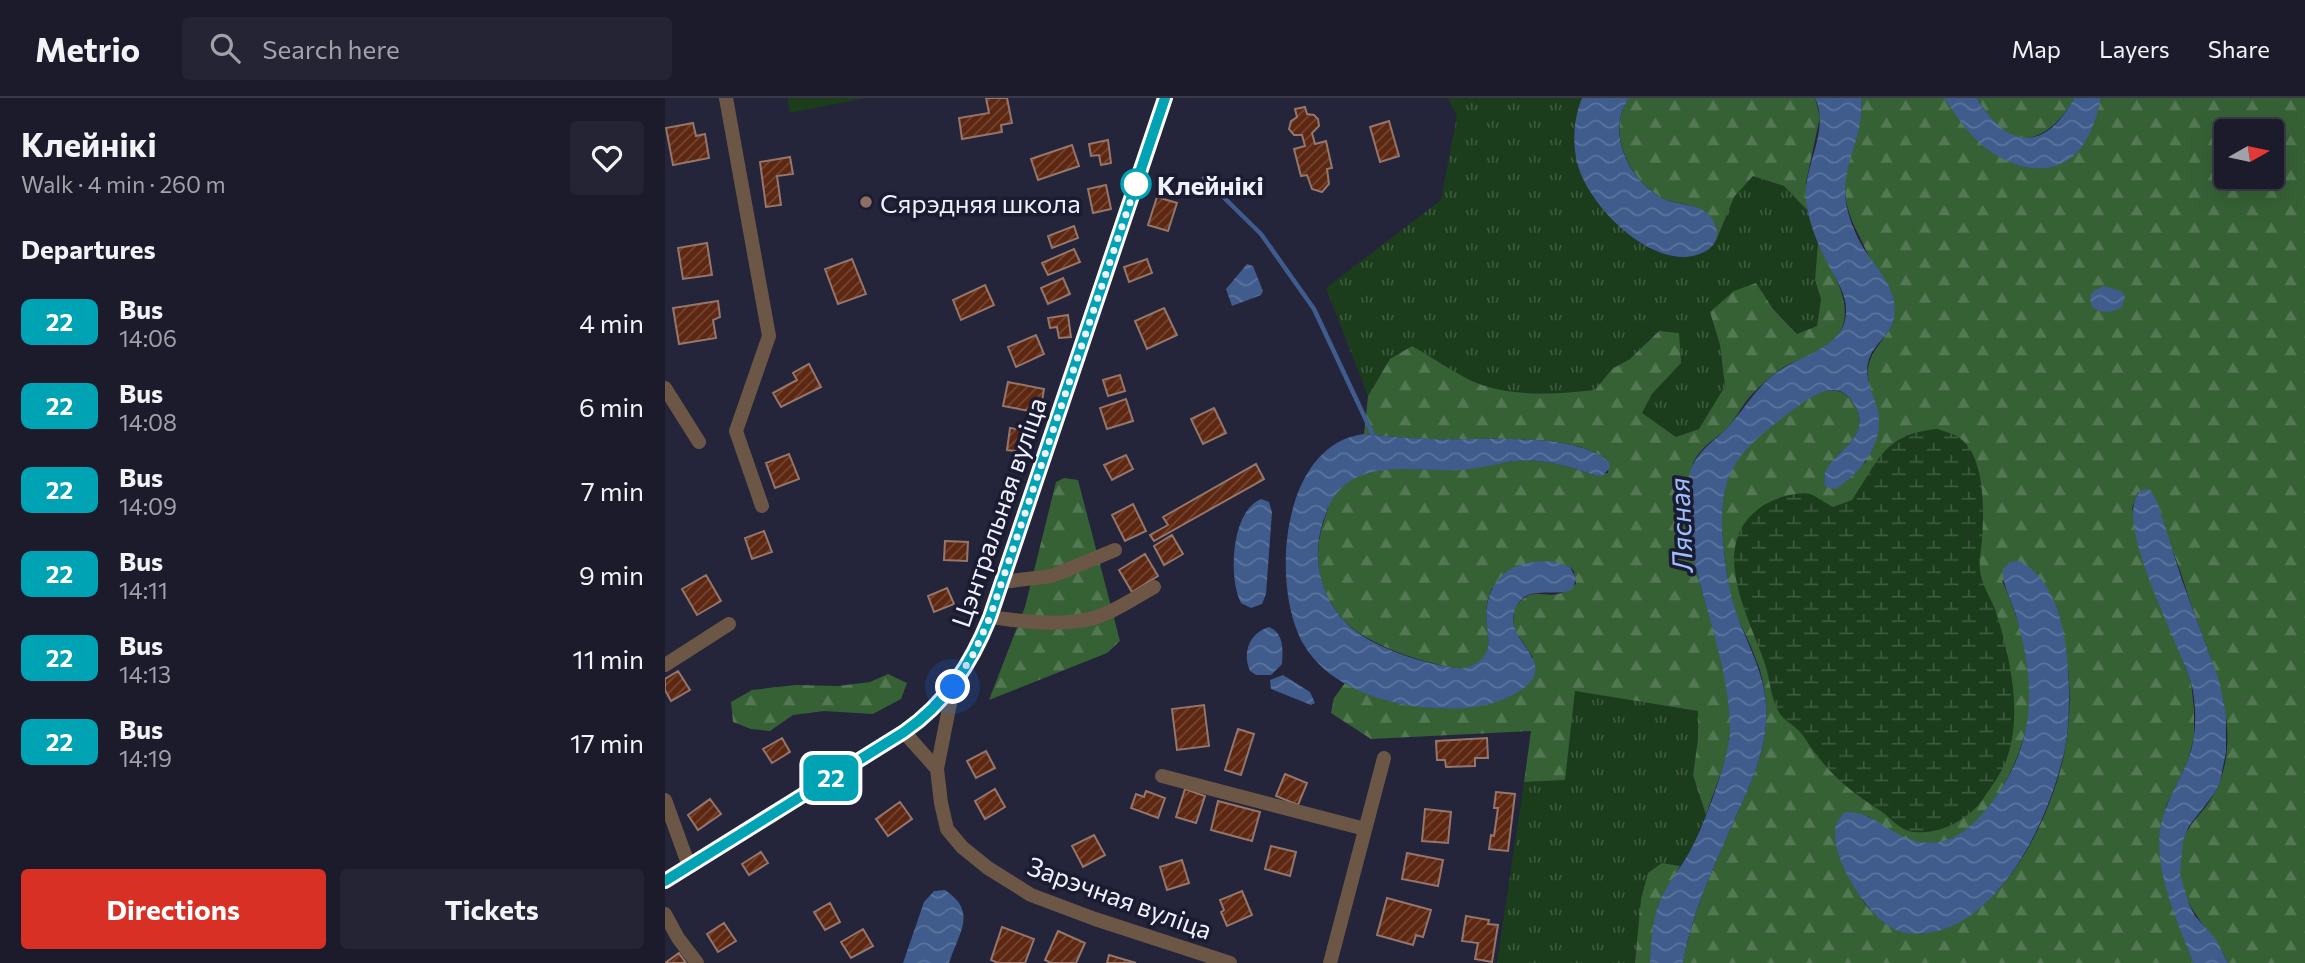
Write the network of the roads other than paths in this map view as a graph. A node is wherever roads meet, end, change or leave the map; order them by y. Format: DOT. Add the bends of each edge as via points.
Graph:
graph roads {
  1 [pos="726,98"];
  2 [pos="1165,98"];
  3 [pos="665,388"];
  4 [pos="699,442"];
  5 [pos="762,506"];
  6 [pos="1115,550"];
  7 [pos="1002,582"];
  8 [pos="1154,587"];
  9 [pos="990,617"];
  10 [pos="729,624"];
  11 [pos="665,665"];
  12 [pos="953,687"];
  13 [pos="904,732"];
  14 [pos="1384,758"];
  15 [pos="937,769"];
  16 [pos="1162,776"];
  17 [pos="665,800"];
  18 [pos="1365,829"];
  19 [pos="689,866"];
  20 [pos="665,881"];
  21 [pos="665,914"];
  22 [pos="697,963"];
  23 [pos="1230,963"];
  24 [pos="1330,963"];
  1 -- 5 [label="street" via="769,336 736,431"];
  2 -- 7 [label="street, Цэнтральная вуліца"];
  3 -- 4 [label="street"];
  6 -- 7 [label="street" via="1052,576"];
  7 -- 9 [label="street, Цэнтральная вуліца"];
  8 -- 9 [label="street" via="1113,610 1080,621"];
  9 -- 12 [label="street, Цэнтральная вуліца"];
  10 -- 11 [label="street"];
  12 -- 13 [label="street, Цэнтральная вуліца"];
  12 -- 15 [label="street, Зарэчная вуліца"];
  13 -- 15 [label="street"];
  13 -- 19 [label="street, Цэнтральная вуліца"];
  14 -- 18 [label="street"];
  15 -- 23 [label="street, Зарэчная вуліца" via="947,829 989,869 1031,895"];
  16 -- 18 [label="street"];
  17 -- 19 [label="street"];
  18 -- 24 [label="street"];
  19 -- 20 [label="street, Цэнтральная вуліца"];
  21 -- 22 [label="street"];
}
